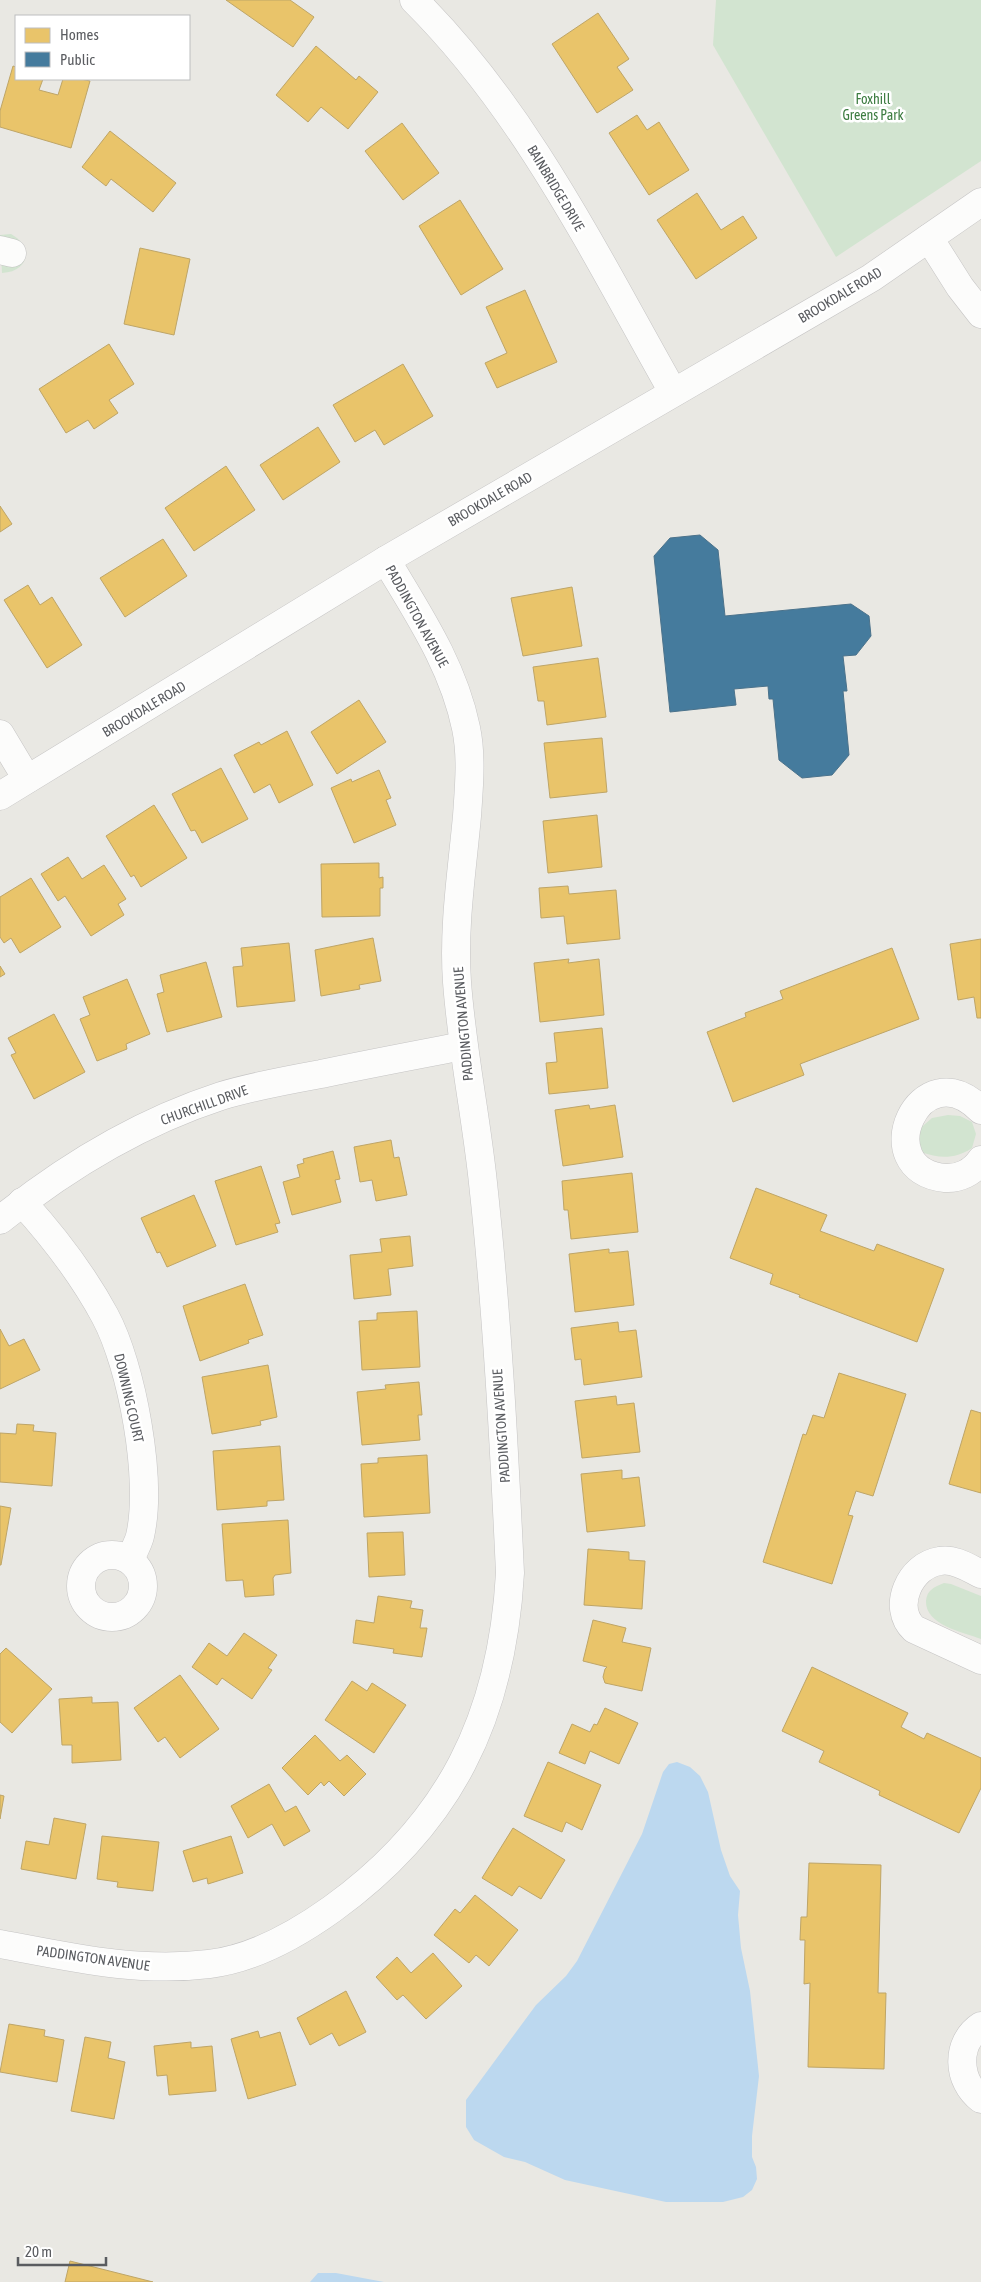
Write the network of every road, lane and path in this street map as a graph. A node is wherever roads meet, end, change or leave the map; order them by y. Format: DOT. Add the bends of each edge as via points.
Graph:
graph roads {
  1 [pos="414,0"];
  2 [pos="981,202"];
  3 [pos="929,238"];
  4 [pos="981,314"];
  5 [pos="674,392"];
  6 [pos="386,560"];
  7 [pos="0,734"];
  8 [pos="27,779"];
  9 [pos="0,796"];
  10 [pos="463,1046"];
  11 [pos="981,1110"];
  12 [pos="981,1160"];
  13 [pos="22,1202"];
  14 [pos="0,1220"];
  15 [pos="130,1560"];
  16 [pos="981,1574"];
  17 [pos="981,1660"];
  18 [pos="0,1944"];
  19 [pos="981,2026"];
  20 [pos="981,2099"];
  1 -- 5 [label="street, BAINBRIDGE DRIVE" via="452,40 538,155"];
  2 -- 3 [label="street, BROOKDALE ROAD"];
  3 -- 4 [label="street"];
  3 -- 5 [label="street, BROOKDALE ROAD" via="871,278"];
  5 -- 6 [label="street, BROOKDALE ROAD"];
  6 -- 8 [label="street, BROOKDALE ROAD"];
  6 -- 10 [label="street, PADDINGTON AVENUE" via="436,644 457,690 467,731 469,780 456,941"];
  7 -- 8 [label="street"];
  8 -- 9 [label="street, BROOKDALE ROAD"];
  10 -- 13 [label="street, CHURCHILL DRIVE" via="220,1096 112,1144"];
  10 -- 18 [label="street, PADDINGTON AVENUE" via="489,1243 510,1573 500,1659 489,1702 468,1753 433,1811 394,1859 364,1886 315,1921 240,1956 211,1964 144,1968"];
  11 -- 12 [label="street" via="958,1094 943,1093 929,1097 917,1106 908,1118 904,1132 912,1160 922,1171 936,1177 950,1179 965,1174"];
  13 -- 14 [label="street, CHURCHILL DRIVE"];
  13 -- 15 [label="street, DOWNING COURT" via="49,1233 105,1316 128,1380 141,1450 143,1487 140,1537"];
  16 -- 17 [label="street" via="954,1562 942,1560 932,1563 922,1568 909,1584 904,1606 908,1623 914,1630"];
  19 -- 20 [label="street" via="968,2039 962,2052 966,2082"];
}
